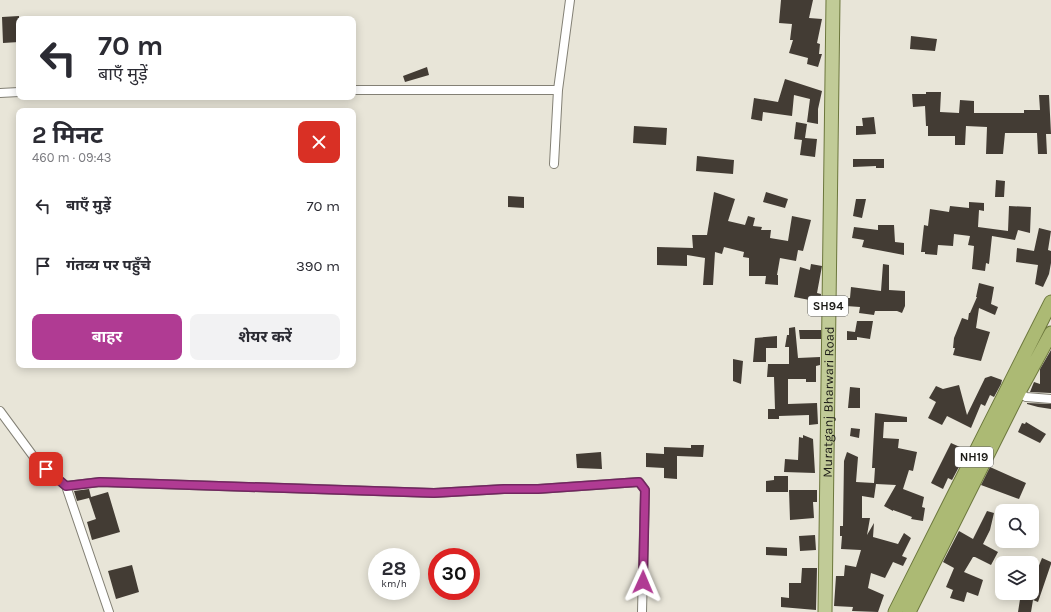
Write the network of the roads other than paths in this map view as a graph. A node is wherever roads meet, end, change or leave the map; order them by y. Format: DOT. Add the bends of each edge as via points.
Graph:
graph roads {
  1 [pos="570,0"];
  2 [pos="832,0"];
  3 [pos="356,90"];
  4 [pos="558,90"];
  5 [pos="0,92"];
  6 [pos="16,92"];
  7 [pos="554,164"];
  8 [pos="1051,302"];
  9 [pos="1051,333"];
  10 [pos="1014,390"];
  11 [pos="1051,399"];
  12 [pos="0,411"];
  13 [pos="66,486"];
  14 [pos="109,612"];
  15 [pos="642,612"];
  16 [pos="825,612"];
  17 [pos="895,612"];
  18 [pos="909,612"];
  1 -- 4 [label="street"];
  2 -- 16 [label="main road, Muratganj Bharwari Road / SH94"];
  3 -- 4 [label="street"];
  4 -- 7 [label="street"];
  5 -- 6 [label="street"];
  8 -- 10 [label="highway, NH19"];
  9 -- 10 [label="highway, NH19"];
  10 -- 11 [label="street" via="1026,397"];
  10 -- 17 [label="highway, NH19"];
  10 -- 18 [label="highway, NH19"];
  12 -- 13 [label="street" via="36,460"];
  13 -- 14 [label="street"];
  13 -- 15 [label="street" via="100,482 434,493 639,482 645,490"];
}
